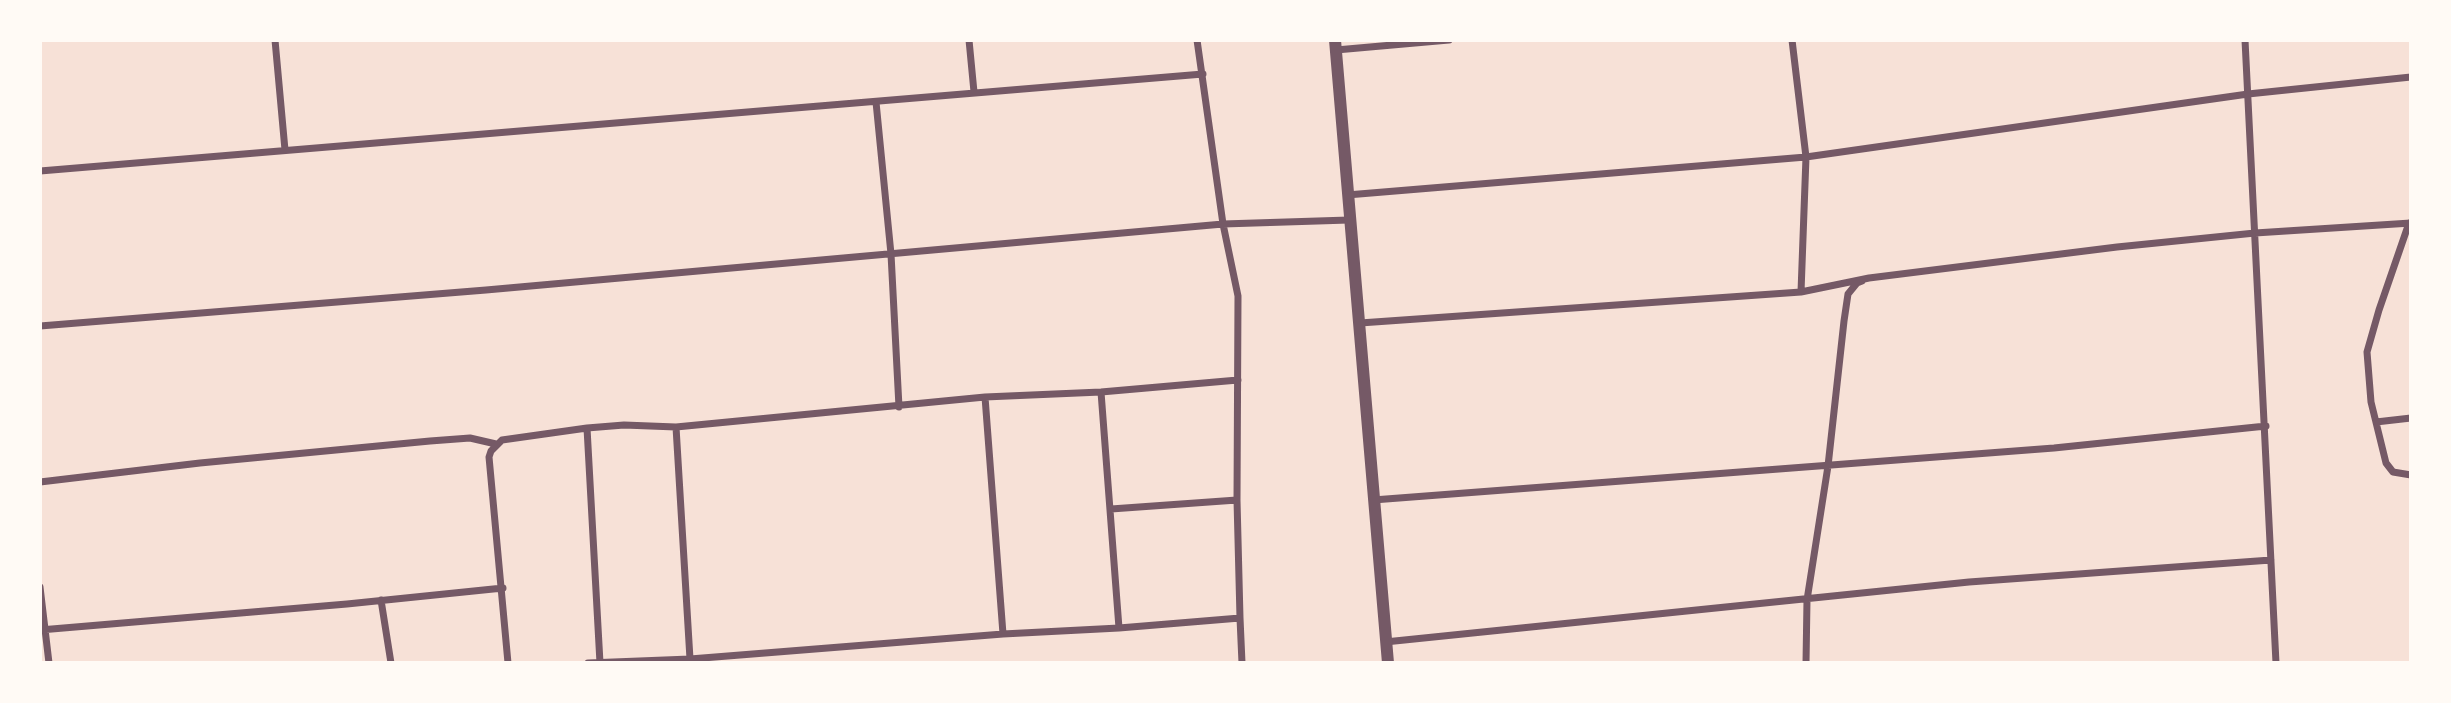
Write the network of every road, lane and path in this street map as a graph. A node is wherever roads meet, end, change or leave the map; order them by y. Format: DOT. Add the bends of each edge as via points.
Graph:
graph roads {
  1 [pos="275,40"];
  2 [pos="969,40"];
  3 [pos="1197,40"];
  4 [pos="1449,40"];
  5 [pos="1792,40"];
  6 [pos="2245,40"];
  7 [pos="1336,45"];
  8 [pos="1203,74"];
  9 [pos="2411,77"];
  10 [pos="974,92"];
  11 [pos="2248,94"];
  12 [pos="876,102"];
  13 [pos="285,150"];
  14 [pos="1805,157"];
  15 [pos="40,171"];
  16 [pos="1347,195"];
  17 [pos="1349,220"];
  18 [pos="2410,223"];
  19 [pos="1223,225"];
  20 [pos="2255,233"];
  21 [pos="891,254"];
  22 [pos="1868,278"];
  23 [pos="1801,292"];
  24 [pos="1360,323"];
  25 [pos="40,326"];
  26 [pos="1238,380"];
  27 [pos="1101,392"];
  28 [pos="985,397"];
  29 [pos="899,407"];
  30 [pos="2411,418"];
  31 [pos="2376,422"];
  32 [pos="2266,426"];
  33 [pos="676,427"];
  34 [pos="587,428"];
  35 [pos="496,444"];
  36 [pos="1828,466"];
  37 [pos="2411,475"];
  38 [pos="40,482"];
  39 [pos="1237,500"];
  40 [pos="1373,500"];
  41 [pos="1111,509"];
  42 [pos="2271,560"];
  43 [pos="40,587"];
  44 [pos="503,588"];
  45 [pos="381,600"];
  46 [pos="1807,600"];
  47 [pos="1240,618"];
  48 [pos="1119,628"];
  49 [pos="43,630"];
  50 [pos="1003,634"];
  51 [pos="1385,642"];
  52 [pos="690,659"];
  53 [pos="600,662"];
  54 [pos="49,663"];
  55 [pos="391,663"];
  56 [pos="508,663"];
  57 [pos="588,663"];
  58 [pos="1242,663"];
  59 [pos="1388,663"];
  60 [pos="1806,663"];
  61 [pos="2276,663"];
  1 -- 13 [label="street"];
  2 -- 10 [label="street"];
  3 -- 8 [label="street"];
  4 -- 7 [label="street"];
  5 -- 14 [label="street"];
  6 -- 11 [label="street"];
  7 -- 16 [label="street"];
  8 -- 10 [label="street"];
  8 -- 19 [label="street"];
  9 -- 11 [label="street"];
  10 -- 12 [label="street"];
  11 -- 14 [label="street"];
  11 -- 20 [label="street"];
  12 -- 13 [label="street"];
  12 -- 21 [label="street"];
  13 -- 15 [label="street"];
  14 -- 16 [label="street"];
  14 -- 23 [label="street"];
  16 -- 17 [label="street"];
  17 -- 19 [label="street"];
  17 -- 24 [label="street"];
  18 -- 20 [label="street"];
  18 -- 31 [label="street" via="2367,352"];
  19 -- 21 [label="street"];
  19 -- 26 [label="street" via="1237,296"];
  20 -- 22 [label="street"];
  20 -- 32 [label="street"];
  21 -- 25 [label="street"];
  21 -- 29 [label="street"];
  22 -- 23 [label="street"];
  22 -- 36 [label="street" via="1848,294"];
  23 -- 24 [label="street"];
  24 -- 40 [label="street"];
  26 -- 27 [label="street"];
  26 -- 39 [label="street"];
  27 -- 28 [label="street"];
  27 -- 41 [label="street"];
  28 -- 29 [label="street"];
  28 -- 50 [label="street"];
  29 -- 33 [label="street"];
  30 -- 31 [label="street"];
  31 -- 37 [label="street" via="2389,469"];
  32 -- 36 [label="street"];
  32 -- 42 [label="street"];
  33 -- 34 [label="street"];
  33 -- 52 [label="street"];
  34 -- 35 [label="street"];
  34 -- 53 [label="street"];
  35 -- 38 [label="street" via="470,438 430,441"];
  35 -- 44 [label="street" via="489,457"];
  36 -- 40 [label="street"];
  36 -- 46 [label="street"];
  39 -- 41 [label="street"];
  39 -- 47 [label="street"];
  40 -- 51 [label="street"];
  41 -- 48 [label="street"];
  42 -- 46 [label="street" via="1969,582"];
  42 -- 61 [label="street"];
  43 -- 49 [label="street"];
  44 -- 45 [label="street"];
  44 -- 56 [label="street"];
  45 -- 49 [label="street"];
  45 -- 55 [label="street"];
  46 -- 51 [label="street"];
  46 -- 60 [label="street"];
  47 -- 48 [label="street"];
  47 -- 58 [label="street"];
  48 -- 50 [label="street"];
  49 -- 54 [label="street"];
  50 -- 52 [label="street"];
  51 -- 59 [label="street"];
  52 -- 53 [label="street"];
  53 -- 57 [label="street"];
}
